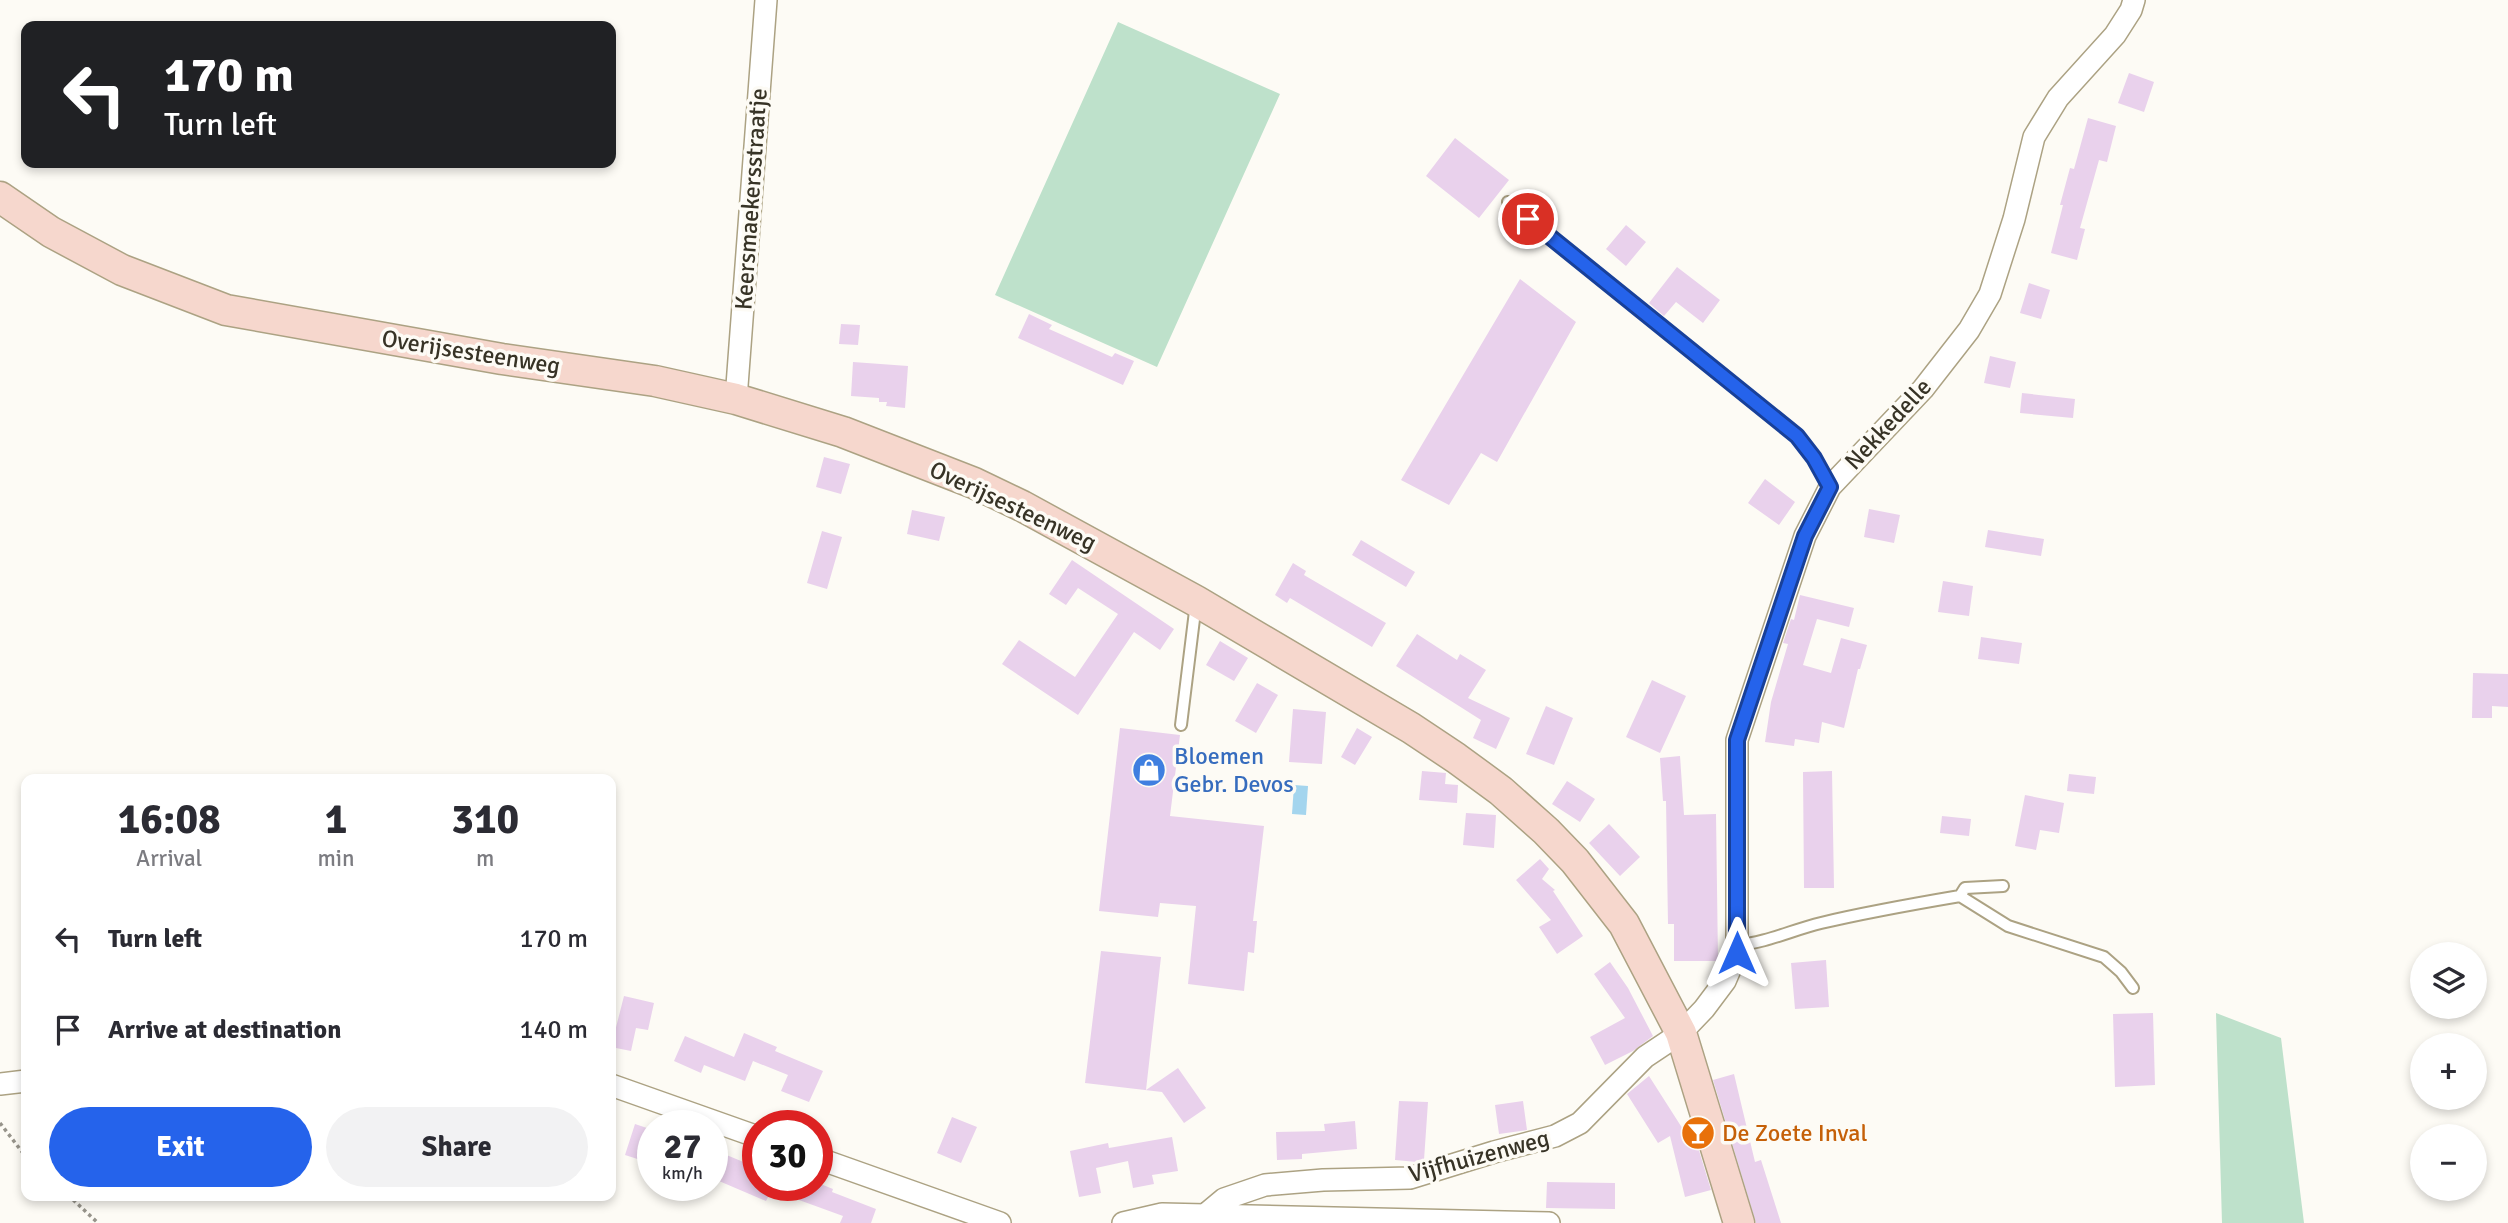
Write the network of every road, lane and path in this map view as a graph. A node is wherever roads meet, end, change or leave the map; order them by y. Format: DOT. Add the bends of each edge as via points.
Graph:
graph roads {
  1 [pos="766,0"];
  2 [pos="2134,0"];
  3 [pos="0,197"];
  4 [pos="1508,202"];
  5 [pos="736,399"];
  6 [pos="1830,487"];
  7 [pos="1196,601"];
  8 [pos="1181,725"];
  9 [pos="2003,886"];
  10 [pos="1960,895"];
  11 [pos="1737,945"];
  12 [pos="2133,988"];
  13 [pos="1681,1033"];
  14 [pos="21,1082"];
  15 [pos="0,1084"];
  16 [pos="616,1087"];
  17 [pos="0,1124"];
  18 [pos="742,1131"];
  19 [pos="21,1151"];
  20 [pos="833,1164"];
  21 [pos="74,1201"];
  22 [pos="1206,1214"];
  23 [pos="98,1223"];
  24 [pos="1000,1223"];
  25 [pos="1123,1223"];
  26 [pos="1549,1223"];
  27 [pos="1739,1223"];
  1 -- 5 [label="street, Keersmaekersstraatje"];
  2 -- 6 [label="street, Nekkedelle" via="2116,35 2058,98 2034,137 1990,294 1969,330 1923,389"];
  3 -- 5 [label="street, Overijsesteenweg" via="122,271 226,310 655,381"];
  4 -- 6 [label="lane" via="1797,436"];
  5 -- 7 [label="street, Overijsesteenweg" via="842,432 974,484 1067,529"];
  6 -- 11 [label="street, Nekkedelle" via="1805,536 1737,740"];
  7 -- 8 [label="lane"];
  7 -- 13 [label="street, Overijsesteenweg" via="1411,728 1501,791 1546,831 1624,924"];
  9 -- 10 [label="lane" via="1965,888"];
  10 -- 11 [label="lane"];
  10 -- 12 [label="lane" via="2008,926 2104,957"];
  11 -- 13 [label="street, Nekkedelle" via="1725,981"];
  13 -- 22 [label="street, Vijfhuizenweg" via="1645,1057 1580,1123 1555,1136 1410,1178 1265,1185 1224,1199"];
  13 -- 27 [label="street, Overijsesteenweg"];
  14 -- 15 [label="street"];
  16 -- 18 [label="street"];
  17 -- 19 [label="path"];
  20 -- 24 [label="street"];
  21 -- 23 [label="path"];
  22 -- 25 [label="street" via="1162,1214"];
  22 -- 26 [label="street"];
}
